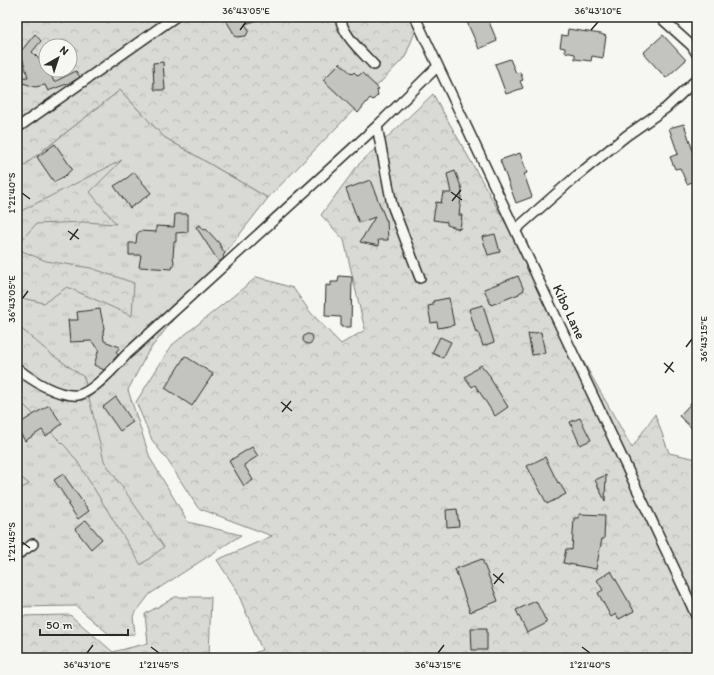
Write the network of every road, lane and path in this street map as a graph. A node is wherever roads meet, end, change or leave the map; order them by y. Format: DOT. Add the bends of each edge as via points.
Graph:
graph roads {
  1 [pos="175,17"];
  2 [pos="340,17"];
  3 [pos="415,17"];
  4 [pos="662,19"];
  5 [pos="695,48"];
  6 [pos="374,66"];
  7 [pos="438,66"];
  8 [pos="697,79"];
  9 [pos="377,126"];
  10 [pos="17,128"];
  11 [pos="515,230"];
  12 [pos="420,278"];
  13 [pos="17,368"];
  14 [pos="33,544"];
  15 [pos="17,555"];
  16 [pos="697,618"];
  1 -- 10 [label="street"];
  2 -- 6 [label="street" via="347,35"];
  3 -- 7 [label="street, Kibo Lane"];
  4 -- 5 [label="street"];
  7 -- 9 [label="street"];
  7 -- 11 [label="street, Kibo Lane"];
  8 -- 11 [label="street" via="666,108 620,141"];
  9 -- 12 [label="street" via="392,205"];
  9 -- 13 [label="street" via="89,390 78,395 63,394 45,387"];
  11 -- 16 [label="street, Kibo Lane"];
  14 -- 15 [label="street"];
}
